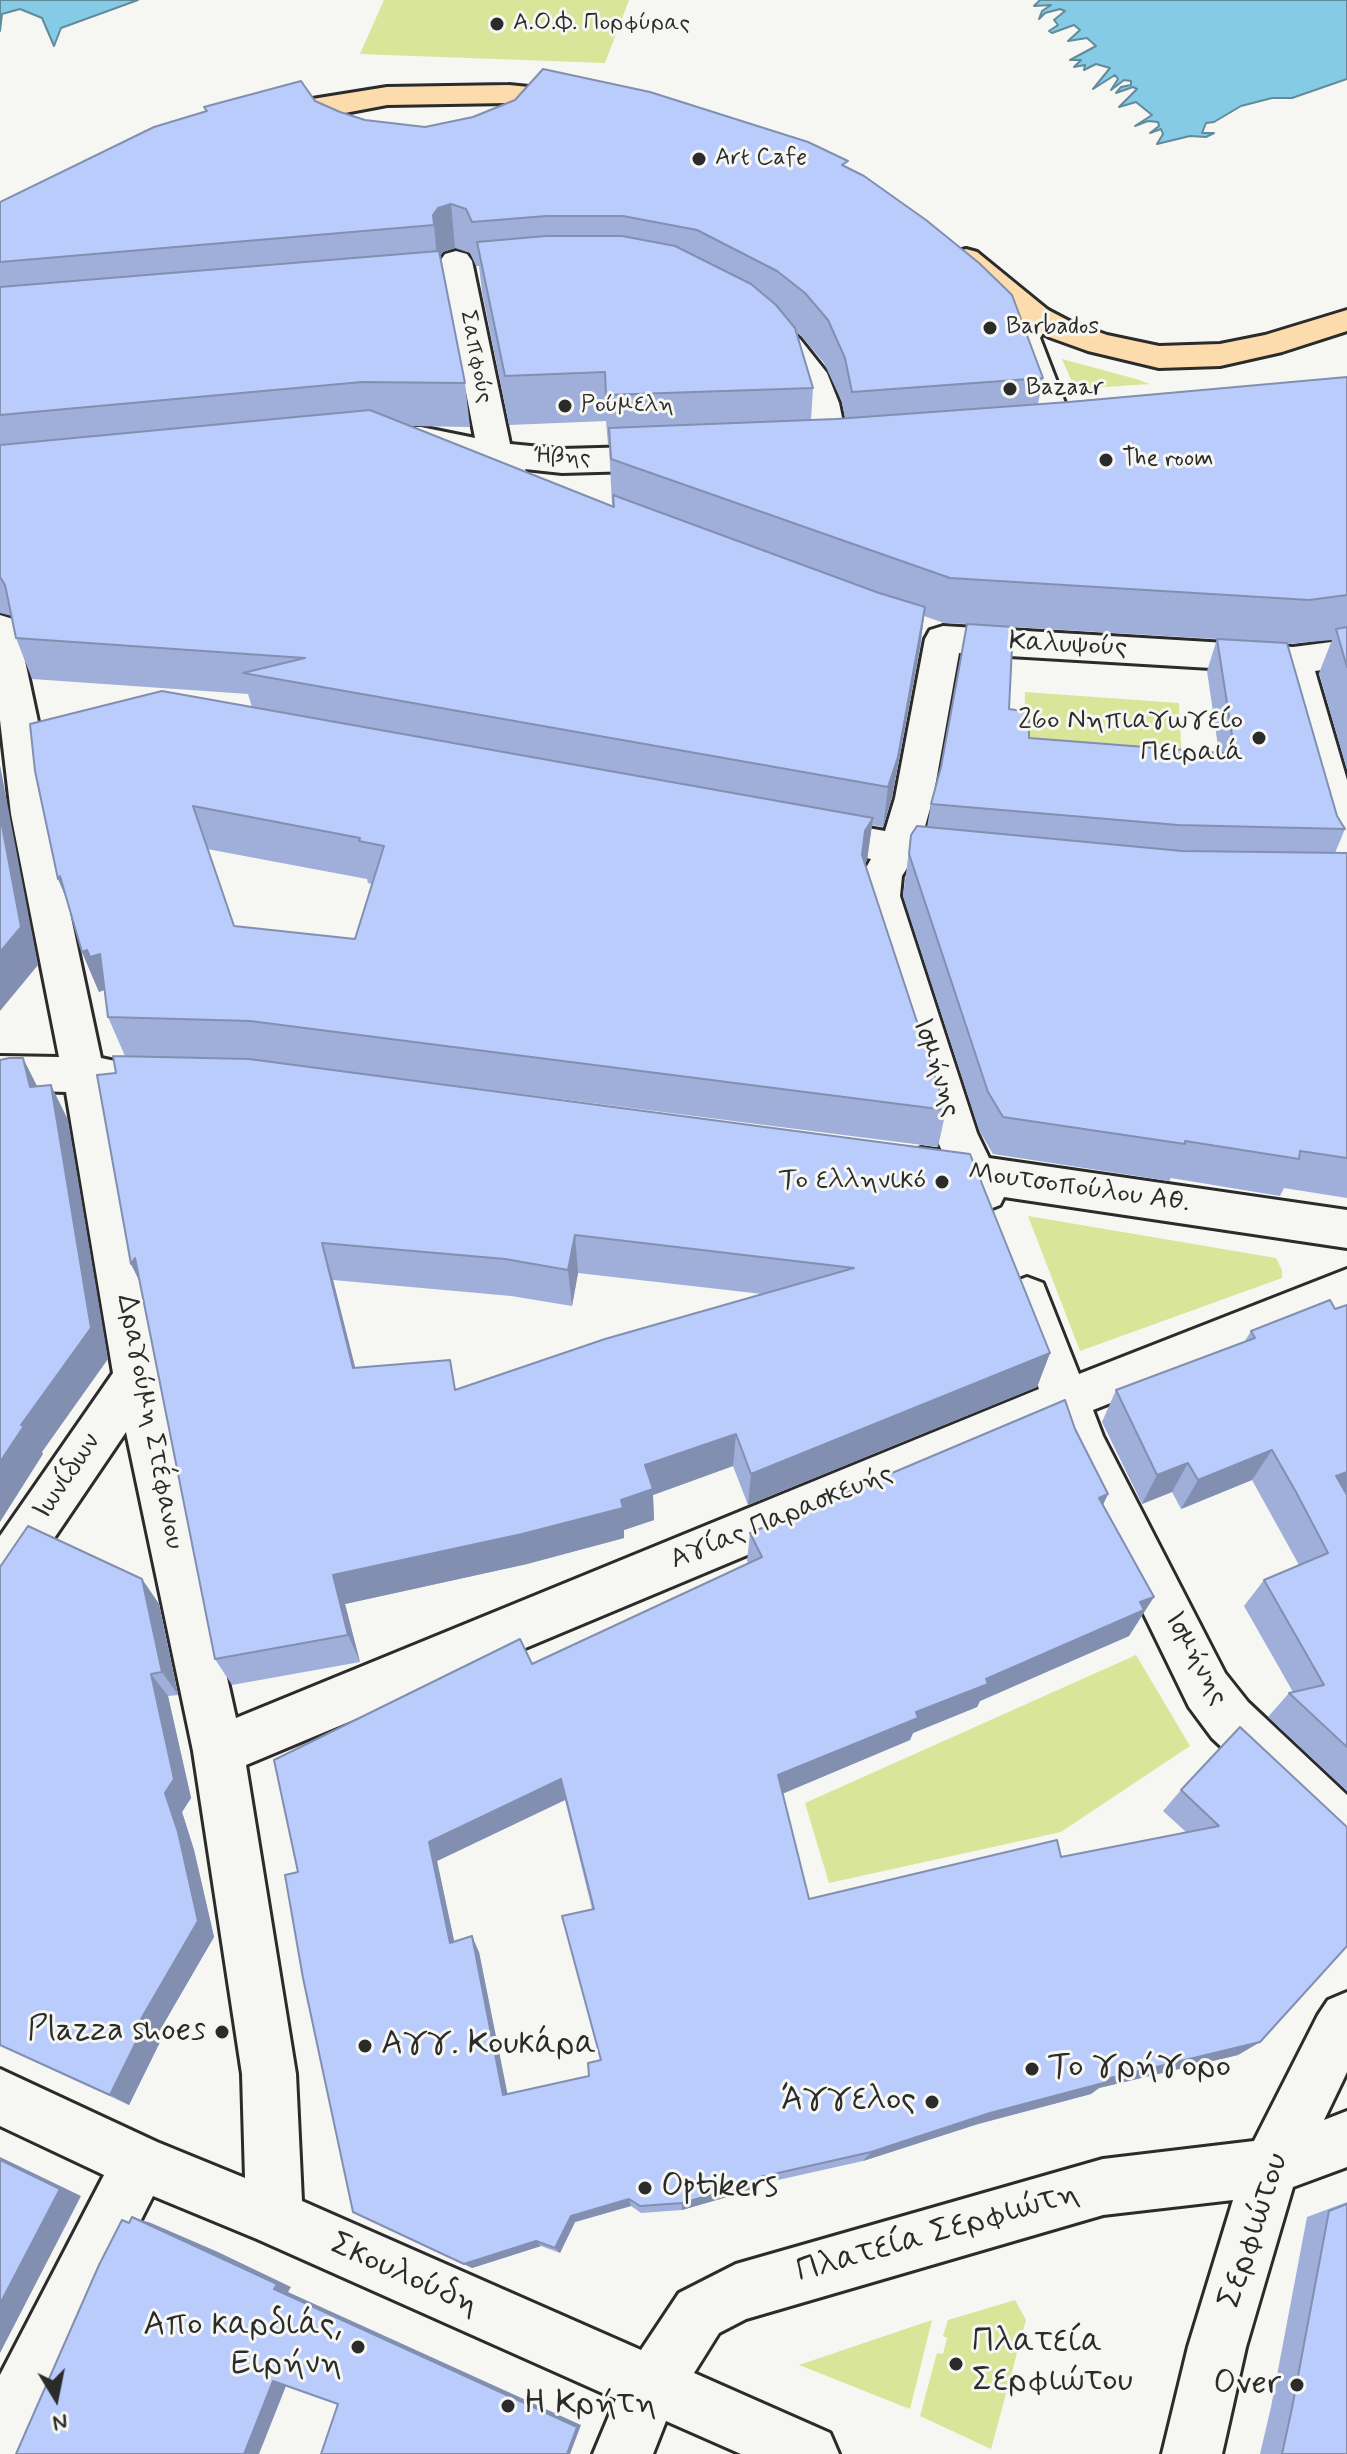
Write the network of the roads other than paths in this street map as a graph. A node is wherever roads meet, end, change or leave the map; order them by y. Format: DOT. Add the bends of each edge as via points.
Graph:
graph roads {
  1 [pos="606,105"];
  2 [pos="237,128"];
  3 [pos="948,244"];
  4 [pos="494,277"];
  5 [pos="735,308"];
  6 [pos="1037,317"];
  7 [pos="1347,320"];
  8 [pos="1061,434"];
  9 [pos="369,439"];
  10 [pos="832,451"];
  11 [pos="495,454"];
  12 [pos="707,456"];
  13 [pos="538,493"];
  14 [pos="0,628"];
  15 [pos="929,635"];
  16 [pos="1347,653"];
  17 [pos="1293,660"];
  18 [pos="28,733"];
  19 [pos="775,826"];
  20 [pos="899,849"];
  21 [pos="1003,860"];
  22 [pos="1342,867"];
  23 [pos="0,1073"];
  24 [pos="84,1075"];
  25 [pos="158,1077"];
  26 [pos="884,1161"];
  27 [pos="978,1174"];
  28 [pos="1347,1229"];
  29 [pos="1347,1289"];
  30 [pos="137,1377"];
  31 [pos="1068,1399"];
  32 [pos="0,1577"];
  33 [pos="218,1751"];
  34 [pos="1347,1830"];
  35 [pos="1347,2019"];
  36 [pos="0,2097"];
  37 [pos="1347,2139"];
  38 [pos="140,2163"];
  39 [pos="1271,2167"];
  40 [pos="275,2218"];
  41 [pos="651,2386"];
  42 [pos="0,2436"];
  43 [pos="623,2454"];
  44 [pos="809,2454"];
  45 [pos="1192,2454"];
  1 -- 2 [label="main road" via="509,94 387,96 306,109"];
  3 -- 6 [label="main road"];
  4 -- 11 [label="street, Σαπφούς" via="448,274"];
  5 -- 10 [label="street" via="788,346 810,373"];
  6 -- 7 [label="main road" via="1100,344 1159,357 1220,355"];
  6 -- 8 [label="street" via="1024,338"];
  9 -- 11 [label="street, Ήβης" via="421,438"];
  11 -- 12 [label="street, Ήβης" via="562,461"];
  11 -- 13 [label="street" via="505,469"];
  14 -- 18 [label="street, Δραγούμη Στέφανου"];
  15 -- 17 [label="street, Καλυψούς"];
  15 -- 20 [label="street, Ισμήνης" via="914,798"];
  16 -- 17 [label="street, Καλυψούς"];
  17 -- 22 [label="street"];
  18 -- 24 [label="street, Δραγούμη Στέφανου" via="30,814"];
  19 -- 20 [label="street"];
  20 -- 21 [label="street"];
  20 -- 27 [label="street, Ισμήνης" via="883,873 880,896 956,1135"];
  23 -- 24 [label="street"];
  24 -- 25 [label="street"];
  24 -- 30 [label="street, Δραγούμη Στέφανου"];
  26 -- 27 [label="street, Μουτσοπούλου Αθ."];
  27 -- 28 [label="street, Μουτσοπούλου Αθ."];
  27 -- 31 [label="street, Ισμήνης"];
  29 -- 31 [label="street, Αγίας Παρασκευής"];
  30 -- 32 [label="street, Ιωνίδων"];
  30 -- 33 [label="street, Δραγούμη Στέφανου"];
  31 -- 33 [label="street, Αγίας Παρασκευής"];
  31 -- 34 [label="street, Ισμήνης" via="1082,1443 1207,1690 1230,1720"];
  33 -- 40 [label="street, Δραγούμη Στέφανου" via="269,2074"];
  35 -- 39 [label="street, Σερφιώτου"];
  36 -- 38 [label="street, Σκουλούδη"];
  37 -- 39 [label="street, Πλατεία Σερφιώτη"];
  38 -- 40 [label="street, Σκουλούδη"];
  38 -- 42 [label="street"];
  39 -- 41 [label="street, Πλατεία Σερφιώτη" via="1103,2187 736,2293 699,2313"];
  39 -- 45 [label="street, Σερφιώτου" via="1217,2347"];
  40 -- 41 [label="street, Σκουλούδη"];
  41 -- 43 [label="street, Πλατεία Σερφιώτη"];
  41 -- 44 [label="street, Σκουλούδη"];
}
